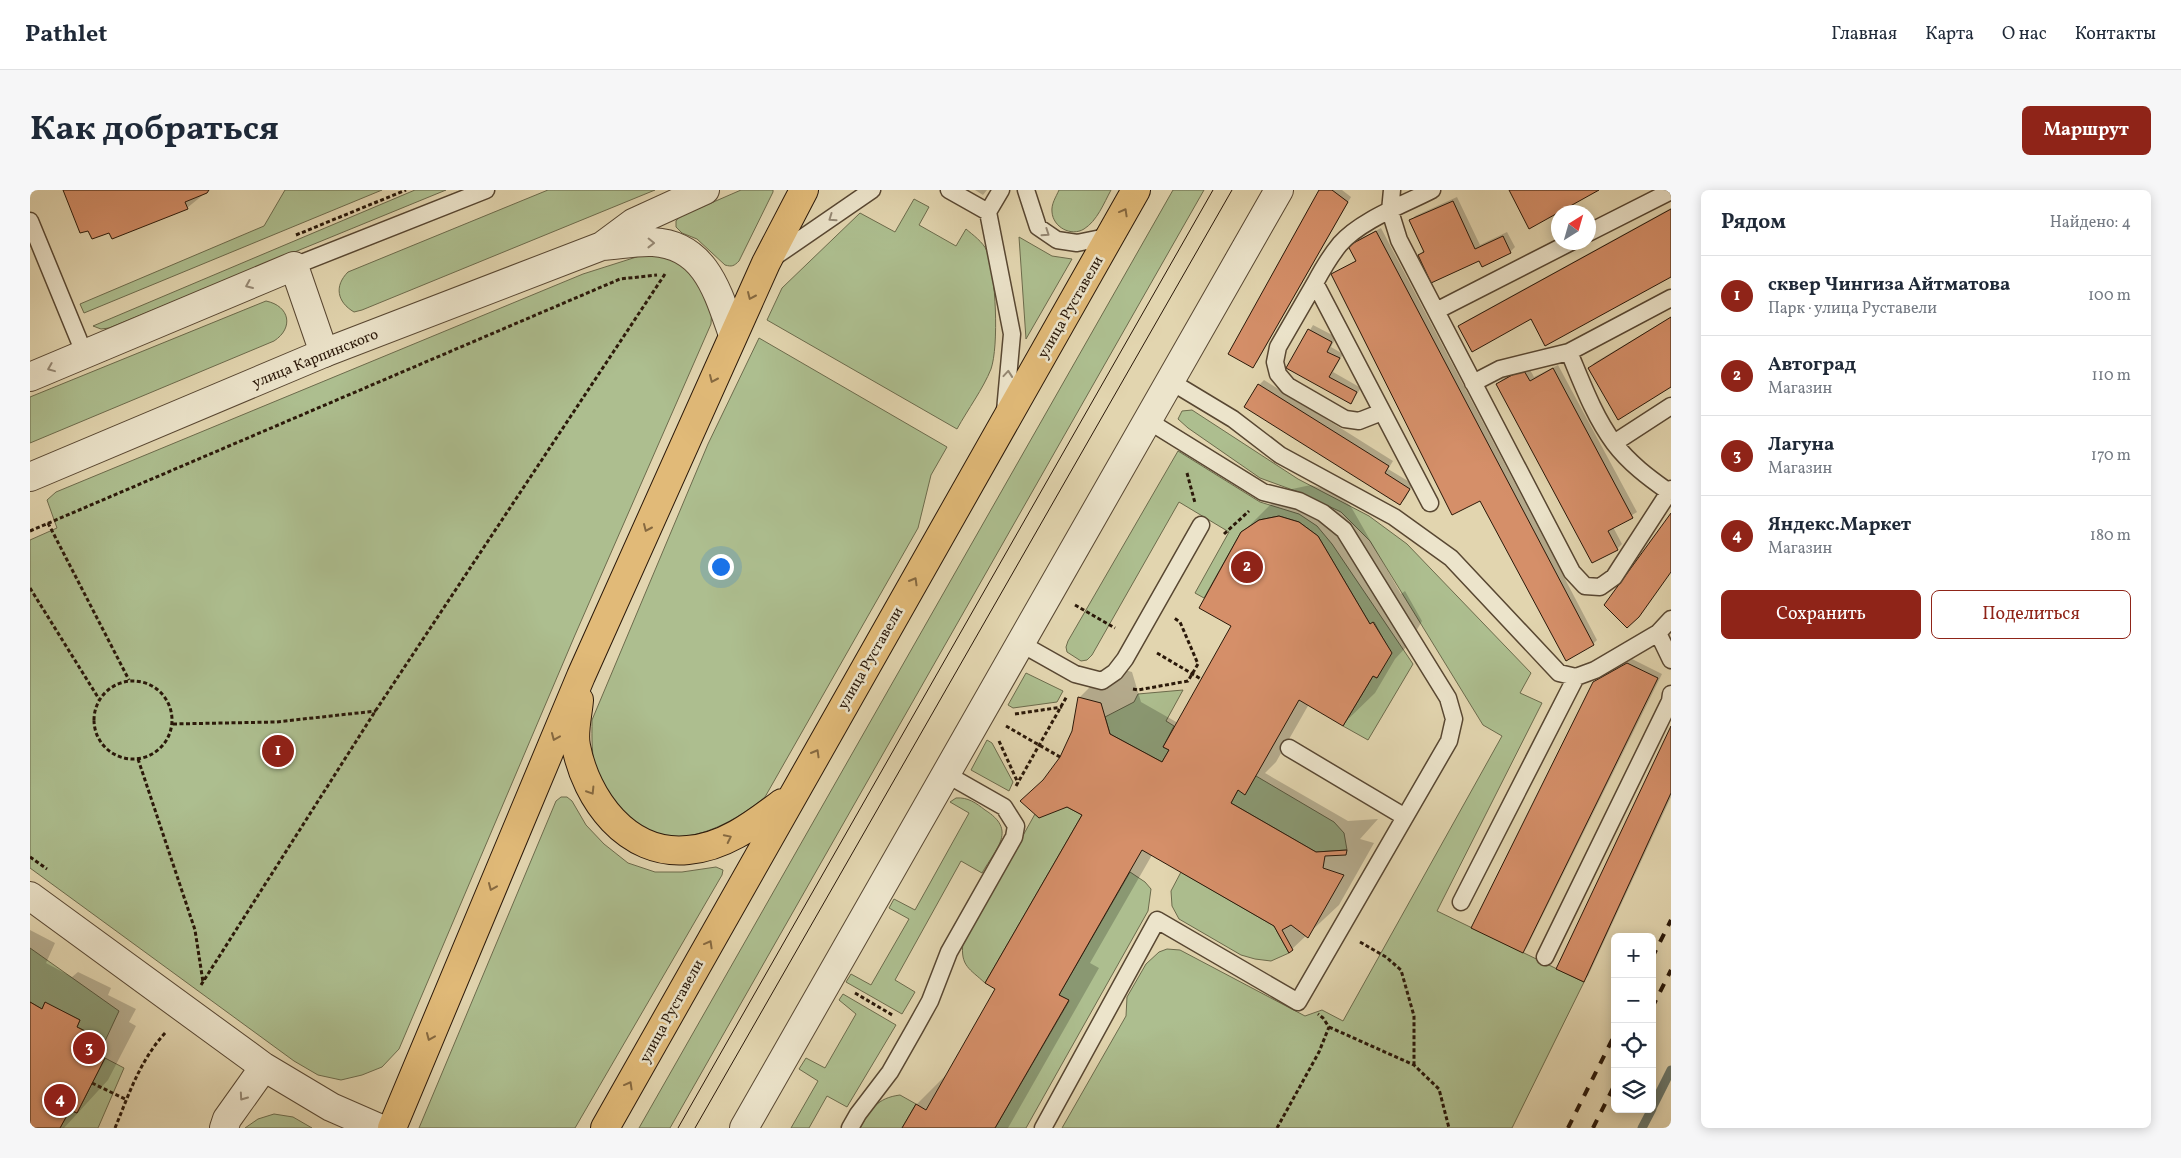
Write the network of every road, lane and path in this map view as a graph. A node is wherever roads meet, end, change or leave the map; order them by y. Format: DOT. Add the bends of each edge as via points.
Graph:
graph roads {
  1 [pos="486,190"];
  2 [pos="705,190"];
  3 [pos="804,190"];
  4 [pos="872,190"];
  5 [pos="949,190"];
  6 [pos="1001,190"];
  7 [pos="1026,190"];
  8 [pos="1136,190"];
  9 [pos="1279,190"];
  10 [pos="1392,190"];
  11 [pos="1432,190"];
  12 [pos="1671,191"];
  13 [pos="1390,211"];
  14 [pos="988,212"];
  15 [pos="30,221"];
  16 [pos="1596,229"];
  17 [pos="1111,236"];
  18 [pos="602,246"];
  19 [pos="1555,250"];
  20 [pos="766,263"];
  21 [pos="294,266"];
  22 [pos="1315,283"];
  23 [pos="1671,298"];
  24 [pos="1436,311"];
  25 [pos="733,335"];
  26 [pos="1569,352"];
  27 [pos="324,353"];
  28 [pos="85,355"];
  29 [pos="30,377"];
  30 [pos="1170,381"];
  31 [pos="1472,382"];
  32 [pos="1671,406"];
  33 [pos="1382,412"];
  34 [pos="1148,420"];
  35 [pos="1004,423"];
  36 [pos="1178,440"];
  37 [pos="1614,443"];
  38 [pos="30,477"];
  39 [pos="1670,491"];
  40 [pos="1262,492"];
  41 [pos="1430,504"];
  42 [pos="48,523"];
  43 [pos="1201,526"];
  44 [pos="30,530"];
  45 [pos="30,588"];
  46 [pos="1051,590"];
  47 [pos="1155,606"];
  48 [pos="1671,619"];
  49 [pos="1658,633"];
  50 [pos="1135,640"];
  51 [pos="1020,643"];
  52 [pos="1671,660"];
  53 [pos="1075,674"];
  54 [pos="1192,674"];
  55 [pos="581,676"];
  56 [pos="1576,677"];
  57 [pos="1202,679"];
  58 [pos="128,680"];
  59 [pos="1102,681"];
  60 [pos="1671,694"];
  61 [pos="99,699"];
  62 [pos="1062,707"];
  63 [pos="376,710"];
  64 [pos="1012,714"];
  65 [pos="1000,722"];
  66 [pos="173,724"];
  67 [pos="998,739"];
  68 [pos="1040,746"];
  69 [pos="1289,748"];
  70 [pos="1060,757"];
  71 [pos="138,759"];
  72 [pos="946,774"];
  73 [pos="1018,783"];
  74 [pos="792,796"];
  75 [pos="1004,808"];
  76 [pos="1404,817"];
  77 [pos="30,896"];
  78 [pos="1461,902"];
  79 [pos="1340,930"];
  80 [pos="1545,957"];
  81 [pos="830,978"];
  82 [pos="1298,1002"];
  83 [pos="1329,1027"];
  84 [pos="915,1028"];
  85 [pos="1414,1065"];
  86 [pos="264,1067"];
  87 [pos="137,1074"];
  88 [pos="92,1083"];
  89 [pos="127,1100"];
  90 [pos="116,1128"];
  91 [pos="224,1128"];
  92 [pos="379,1128"];
  93 [pos="392,1128"];
  94 [pos="605,1128"];
  95 [pos="744,1128"];
  96 [pos="850,1128"];
  97 [pos="1043,1128"];
  98 [pos="1277,1128"];
  99 [pos="1449,1128"];
  1 -- 21 [label="lane"];
  2 -- 18 [label="street, улица Карпинского" via="632,222"];
  3 -- 20 [label="main road"];
  4 -- 20 [label="lane, one-way"];
  5 -- 14 [label="lane"];
  6 -- 14 [label="lane"];
  7 -- 17 [label="lane, one-way" via="1038,227 1057,240 1078,243"];
  17 -- 8 [label="main road, улица Руставели, one-way"];
  9 -- 30 [label="street"];
  10 -- 13 [label="lane"];
  11 -- 13 [label="lane"];
  12 -- 16 [label="lane"];
  13 -- 22 [label="lane" via="1360,226 1341,243"];
  13 -- 24 [label="lane" via="1399,240"];
  35 -- 14 [label="lane, one-way" via="1012,334"];
  15 -- 28 [label="lane"];
  17 -- 35 [label="main road, улица Руставели"];
  18 -- 25 [label="street, улица Карпинского, one-way" via="653,242 676,247 695,258 709,275"];
  18 -- 27 [label="street, улица Карпинского"];
  19 -- 24 [label="lane"];
  20 -- 25 [label="main road, one-way"];
  21 -- 27 [label="street"];
  21 -- 28 [label="street, one-way"];
  22 -- 33 [label="lane"];
  22 -- 33 [label="lane" via="1278,347 1275,362 1278,374 1288,386 1345,419 1358,421"];
  23 -- 26 [label="lane"];
  24 -- 31 [label="lane"];
  25 -- 55 [label="main road, one-way"];
  26 -- 31 [label="lane" via="1500,369"];
  26 -- 37 [label="lane" via="1591,405"];
  27 -- 38 [label="street, улица Карпинского"];
  28 -- 29 [label="street, one-way"];
  30 -- 34 [label="street"];
  30 -- 56 [label="lane" via="1232,419 1280,456 1394,517 1423,537 1451,558 1559,673"];
  31 -- 39 [label="lane" via="1572,572 1584,586 1600,587 1614,577"];
  32 -- 37 [label="lane"];
  33 -- 41 [label="lane"];
  34 -- 36 [label="lane"];
  34 -- 46 [label="street"];
  74 -- 35 [label="main road, улица Руставели, one-way"];
  36 -- 40 [label="lane"];
  36 -- 43 [label="path"];
  37 -- 39 [label="lane" via="1642,473"];
  40 -- 43 [label="path" via="1252,508 1220,537"];
  40 -- 76 [label="lane" via="1324,513 1344,530 1448,698 1454,719 1449,741"];
  42 -- 44 [label="path"];
  42 -- 58 [label="path"];
  42 -- 63 [label="path" via="620,279 665,274"];
  43 -- 47 [label="lane"];
  45 -- 61 [label="path"];
  46 -- 50 [label="path"];
  46 -- 51 [label="street"];
  47 -- 50 [label="lane"];
  47 -- 54 [label="path" via="1180,622 1198,664"];
  48 -- 49 [label="lane"];
  49 -- 52 [label="lane"];
  49 -- 56 [label="lane" via="1595,670"];
  50 -- 54 [label="path"];
  50 -- 59 [label="lane" via="1116,672"];
  51 -- 53 [label="lane"];
  51 -- 72 [label="street"];
  53 -- 59 [label="lane"];
  53 -- 62 [label="path"];
  54 -- 57 [label="path"];
  54 -- 59 [label="path" via="1188,682 1138,690"];
  55 -- 74 [label="main road, one-way" via="575,744 586,784 603,810 626,833 655,848 688,850 720,842 748,829"];
  55 -- 93 [label="main road, one-way"];
  56 -- 78 [label="lane"];
  58 -- 61 [label="path" via="112,686"];
  58 -- 66 [label="path" via="146,682 161,692 170,707"];
  60 -- 80 [label="lane"];
  61 -- 71 [label="path" via="94,716 95,733 105,748 120,757"];
  62 -- 64 [label="path"];
  62 -- 68 [label="path"];
  63 -- 66 [label="path" via="276,722"];
  63 -- 71 [label="path" via="203,983 195,930"];
  65 -- 68 [label="path"];
  66 -- 71 [label="path" via="167,741 154,754"];
  67 -- 73 [label="path"];
  68 -- 70 [label="path"];
  68 -- 73 [label="path"];
  69 -- 76 [label="lane"];
  72 -- 75 [label="lane"];
  72 -- 81 [label="street"];
  73 -- 75 [label="path"];
  94 -- 74 [label="main road, улица Руставели, one-way"];
  75 -- 84 [label="lane" via="1016,826 1014,837 949,952 930,1001"];
  76 -- 79 [label="lane"];
  77 -- 86 [label="street"];
  79 -- 82 [label="lane"];
  79 -- 85 [label="path" via="1386,957 1401,970 1414,1016"];
  81 -- 84 [label="path"];
  81 -- 95 [label="street"];
  82 -- 83 [label="path" via="1323,1018"];
  82 -- 97 [label="lane" via="1157,920"];
  83 -- 85 [label="path"];
  83 -- 98 [label="path" via="1319,1052"];
  84 -- 96 [label="lane" via="890,1072"];
  85 -- 99 [label="path" via="1438,1088"];
  86 -- 91 [label="street, one-way"];
  86 -- 92 [label="street" via="331,1107"];
  87 -- 89 [label="path"];
  88 -- 89 [label="path"];
  89 -- 90 [label="path"];
}
